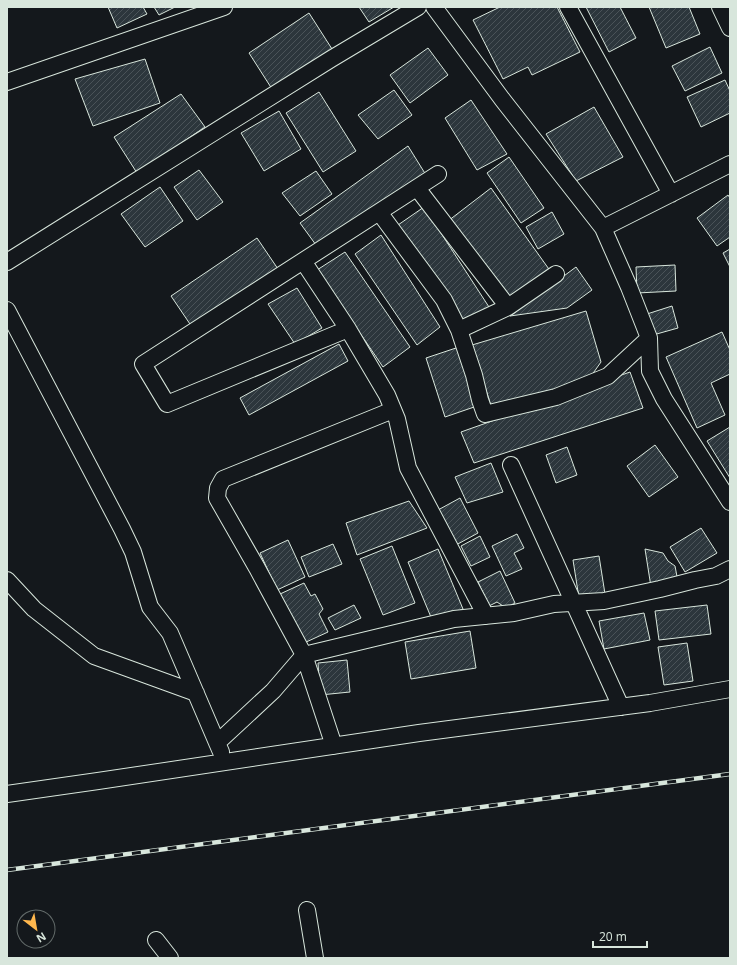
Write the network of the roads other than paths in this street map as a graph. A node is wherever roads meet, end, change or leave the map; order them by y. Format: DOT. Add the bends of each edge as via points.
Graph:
graph roads {
  1 [pos="224,7"];
  2 [pos="418,7"];
  3 [pos="434,7"];
  4 [pos="568,7"];
  5 [pos="720,7"];
  6 [pos="730,28"];
  7 [pos="7,82"];
  8 [pos="730,164"];
  9 [pos="438,174"];
  10 [pos="417,188"];
  11 [pos="671,194"];
  12 [pos="379,212"];
  13 [pos="603,228"];
  14 [pos="303,261"];
  15 [pos="7,262"];
  16 [pos="556,274"];
  17 [pos="508,307"];
  18 [pos="7,310"];
  19 [pos="348,329"];
  20 [pos="459,330"];
  21 [pos="649,338"];
  22 [pos="393,410"];
  23 [pos="511,465"];
  24 [pos="730,502"];
  25 [pos="730,569"];
  26 [pos="7,580"];
  27 [pos="573,602"];
  28 [pos="486,616"];
  29 [pos="304,655"];
  30 [pos="730,689"];
  31 [pos="196,693"];
  32 [pos="621,707"];
  33 [pos="217,743"];
  34 [pos="334,746"];
  35 [pos="225,762"];
  36 [pos="7,794"];
  37 [pos="307,910"];
  38 [pos="156,940"];
  39 [pos="170,958"];
  40 [pos="315,958"];
  1 -- 7 [label="street"];
  2 -- 15 [label="street"];
  3 -- 13 [label="street"];
  4 -- 11 [label="street"];
  5 -- 6 [label="street"];
  8 -- 11 [label="street"];
  9 -- 10 [label="street"];
  10 -- 12 [label="street"];
  10 -- 17 [label="street"];
  11 -- 13 [label="street"];
  12 -- 14 [label="street"];
  12 -- 20 [label="street" via="444,300"];
  13 -- 21 [label="street"];
  14 -- 19 [label="street"];
  14 -- 19 [label="street" via="143,364 167,404"];
  16 -- 17 [label="street"];
  17 -- 20 [label="street"];
  18 -- 31 [label="street" via="122,529 150,607 170,633"];
  19 -- 22 [label="street"];
  20 -- 21 [label="street" via="485,414 556,397 608,376"];
  21 -- 24 [label="street" via="650,371 664,400"];
  22 -- 28 [label="street" via="408,468"];
  22 -- 29 [label="street" via="223,479 218,488 217,498"];
  23 -- 27 [label="street"];
  25 -- 27 [label="street" via="716,576 660,590 604,601"];
  26 -- 31 [label="street" via="34,609 94,656"];
  27 -- 28 [label="street"];
  27 -- 32 [label="street"];
  28 -- 29 [label="street" via="454,619"];
  29 -- 33 [label="street" via="273,691"];
  29 -- 34 [label="street"];
  30 -- 32 [label="street"];
  31 -- 33 [label="street"];
  32 -- 34 [label="street"];
  33 -- 35 [label="street"];
  34 -- 35 [label="street"];
  35 -- 36 [label="street"];
  37 -- 40 [label="street"];
  38 -- 39 [label="street"];
}
